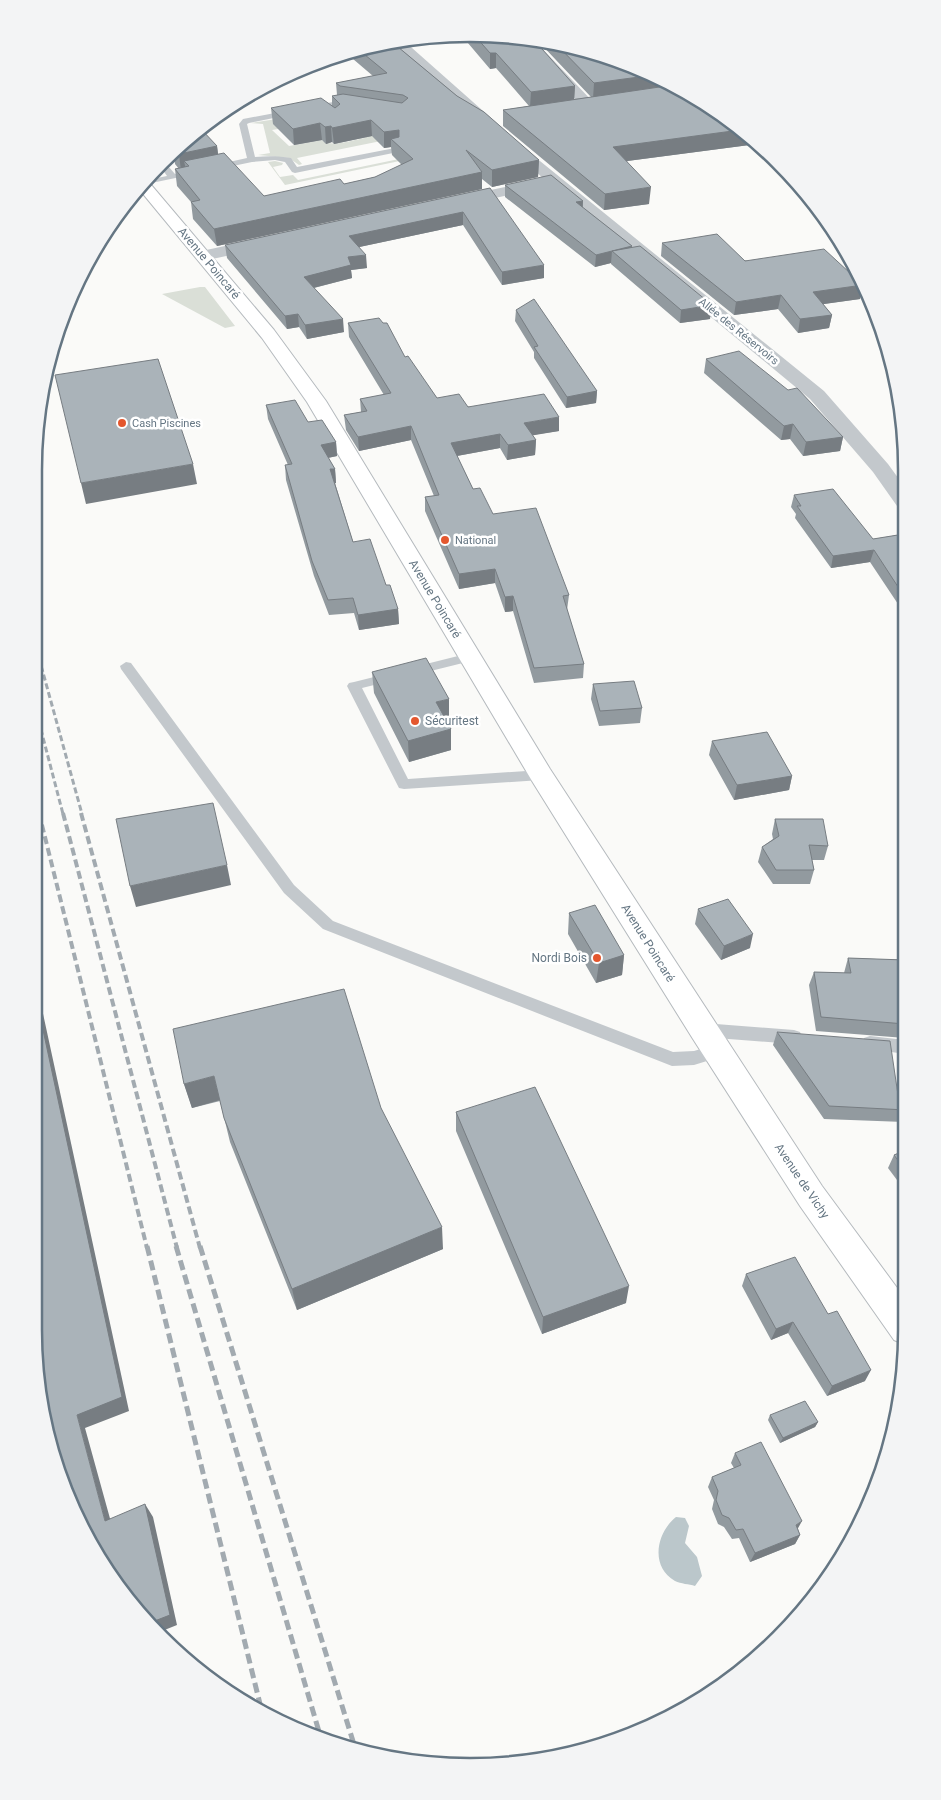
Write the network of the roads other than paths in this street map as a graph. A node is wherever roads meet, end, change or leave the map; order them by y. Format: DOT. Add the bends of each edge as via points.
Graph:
graph roads {
  1 [pos="403,48"];
  2 [pos="535,48"];
  3 [pos="320,106"];
  4 [pos="361,108"];
  5 [pos="570,109"];
  6 [pos="328,113"];
  7 [pos="505,118"];
  8 [pos="485,120"];
  9 [pos="395,150"];
  10 [pos="252,160"];
  11 [pos="167,169"];
  12 [pos="173,177"];
  13 [pos="554,180"];
  14 [pos="155,181"];
  15 [pos="148,189"];
  16 [pos="439,205"];
  17 [pos="278,239"];
  18 [pos="203,256"];
  19 [pos="898,493"];
  20 [pos="470,657"];
  21 [pos="126,666"];
  22 [pos="541,775"];
  23 [pos="814,1039"];
  24 [pos="710,1041"];
  25 [pos="852,1042"];
  26 [pos="898,1046"];
  27 [pos="898,1317"];
  1 -- 8 [label="street, Allée des Réservoirs"];
  2 -- 5 [label="street" via="594,105"];
  3 -- 4 [label="lane" via="333,104"];
  3 -- 6 [label="lane"];
  3 -- 10 [label="lane" via="246,121 243,124"];
  7 -- 8 [label="street"];
  8 -- 13 [label="street, Allée des Réservoirs"];
  9 -- 10 [label="lane" via="295,170 288,160"];
  10 -- 12 [label="lane"];
  11 -- 12 [label="lane"];
  12 -- 14 [label="lane"];
  13 -- 16 [label="street"];
  13 -- 19 [label="street, Allée des Réservoirs" via="817,395 881,468"];
  15 -- 18 [label="main road, Avenue Poincaré"];
  17 -- 18 [label="street"];
  18 -- 20 [label="main road, Avenue Poincaré" via="268,334 316,401"];
  20 -- 22 [label="main road, Avenue Poincaré"];
  20 -- 22 [label="lane" via="354,686 404,784"];
  21 -- 24 [label="lane" via="288,890 328,924 672,1059 694,1058"];
  22 -- 24 [label="main road, Avenue Poincaré"];
  23 -- 24 [label="lane"];
  24 -- 27 [label="main road, Avenue de Vichy" via="810,1196"];
  25 -- 26 [label="lane"];
}
